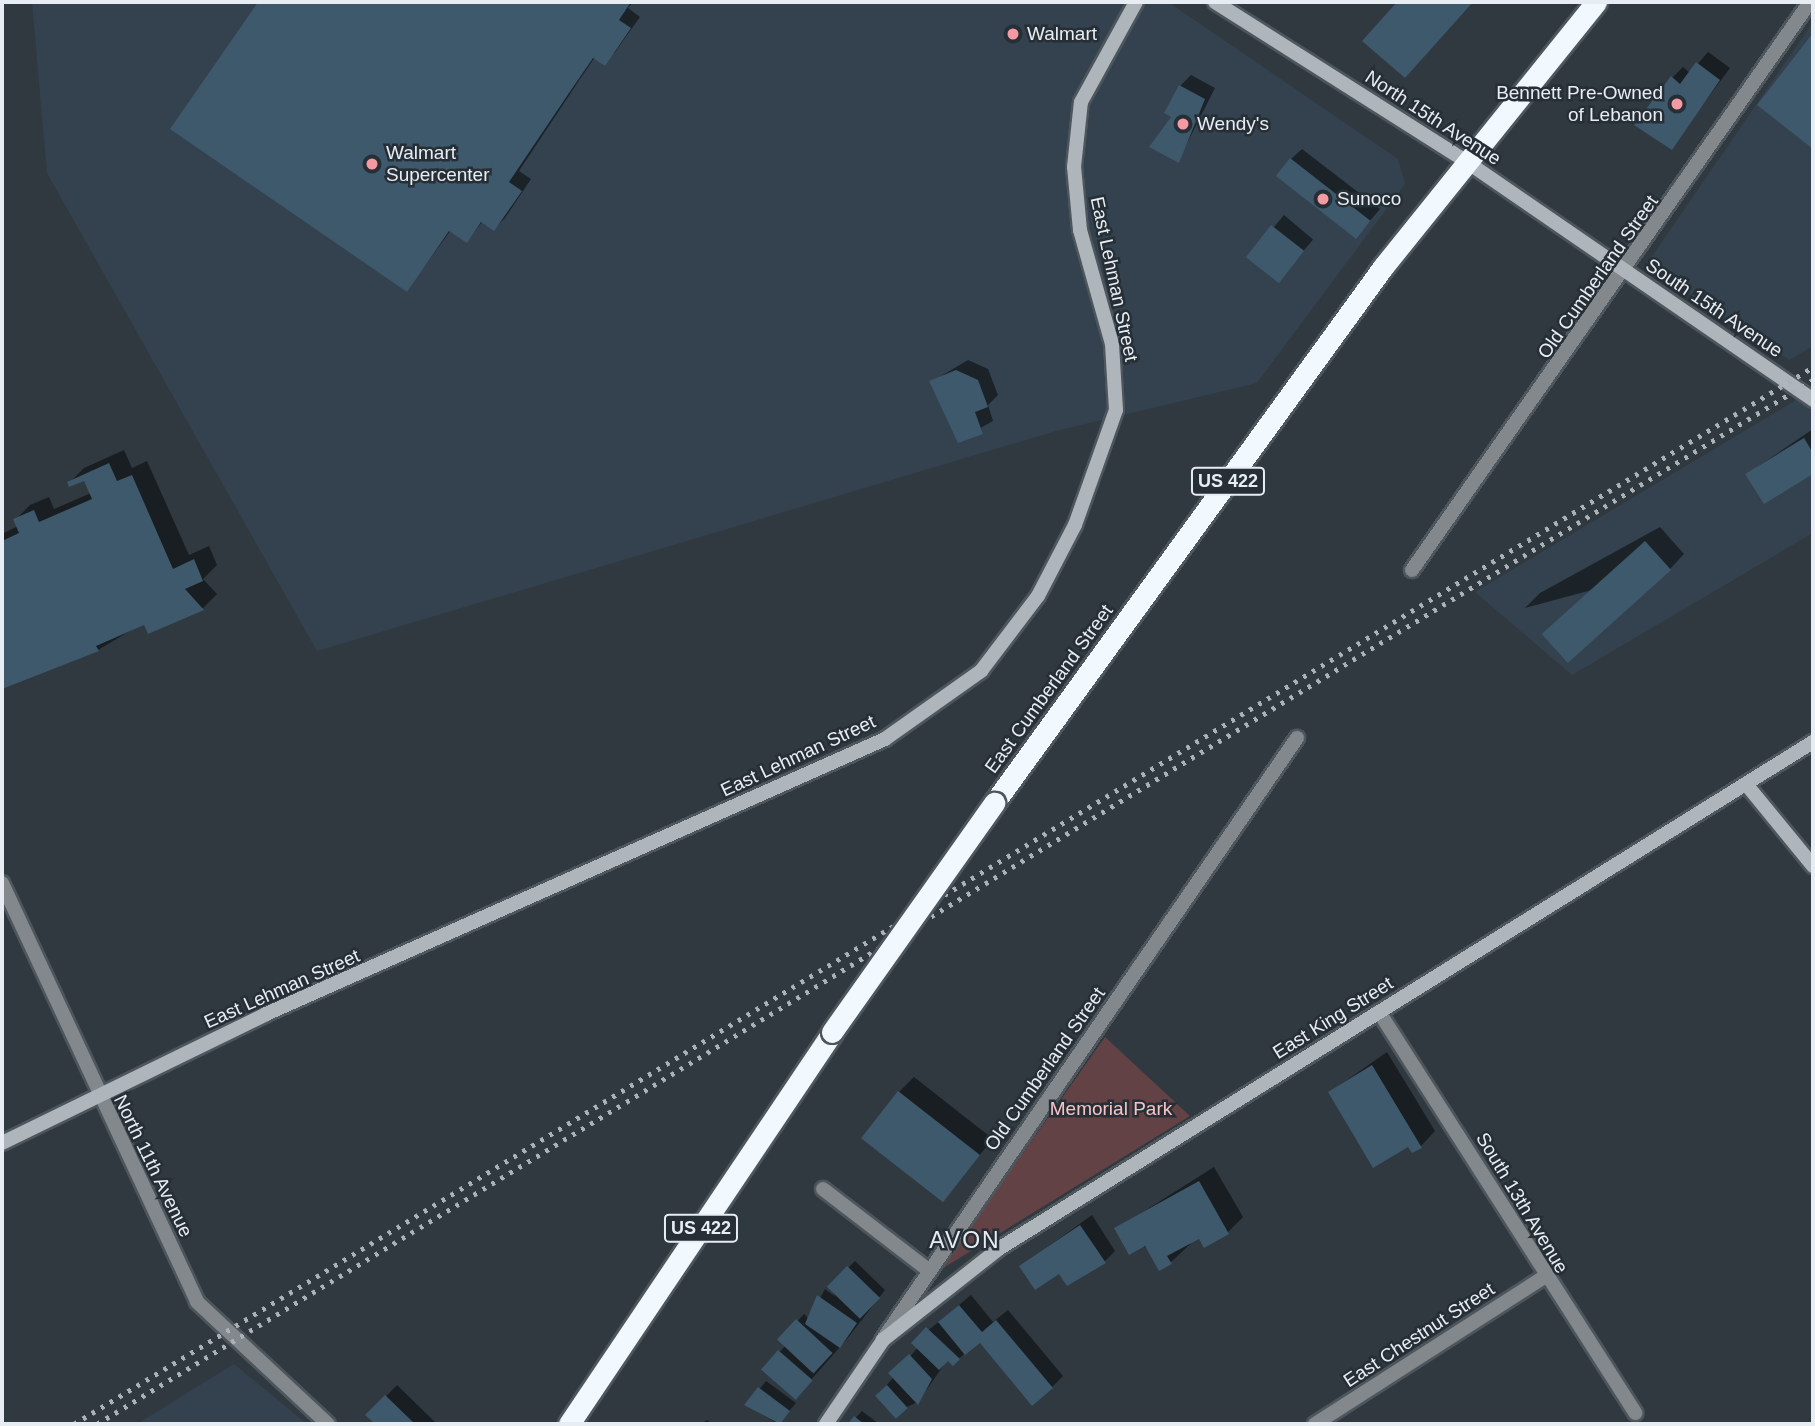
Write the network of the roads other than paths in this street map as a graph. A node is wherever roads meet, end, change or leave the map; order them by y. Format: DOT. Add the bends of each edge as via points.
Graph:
graph roads {
  1 [pos="1136,2"];
  2 [pos="1214,2"];
  3 [pos="1596,2"];
  4 [pos="1810,2"];
  5 [pos="1467,162"];
  6 [pos="1627,271"];
  7 [pos="1813,400"];
  8 [pos="1412,570"];
  9 [pos="1297,738"];
  10 [pos="1813,742"];
  11 [pos="1746,784"];
  12 [pos="1813,866"];
  13 [pos="2,883"];
  14 [pos="1379,1012"];
  15 [pos="99,1098"];
  16 [pos="2,1143"];
  17 [pos="823,1189"];
  18 [pos="928,1270"];
  19 [pos="1544,1278"];
  20 [pos="883,1340"];
  21 [pos="1635,1413"];
  22 [pos="328,1424"];
  23 [pos="569,1424"];
  24 [pos="826,1424"];
  25 [pos="1315,1424"];
  1 -- 15 [label="main road, East Lehman Street" via="1081,102 1074,167 1080,230 1112,344 1116,410 1075,525 1038,596 981,671 885,738 266,1014"];
  2 -- 5 [label="main road, North 15th Avenue"];
  3 -- 5 [label="highway, East Cumberland Street / US 422"];
  4 -- 6 [label="street, Old Cumberland Street"];
  5 -- 6 [label="main road, North 15th Avenue"];
  5 -- 23 [label="highway, East Cumberland Street / US 422, bridge" via="1383,267 994,803 832,1031"];
  6 -- 7 [label="main road, South 15th Avenue"];
  6 -- 8 [label="street, Old Cumberland Street"];
  9 -- 18 [label="street, Old Cumberland Street"];
  10 -- 11 [label="main road, East King Street"];
  11 -- 12 [label="main road"];
  11 -- 14 [label="main road, East King Street"];
  13 -- 15 [label="street, North 11th Avenue"];
  14 -- 19 [label="street, South 13th Avenue"];
  14 -- 20 [label="main road, East King Street" via="1000,1248"];
  15 -- 16 [label="main road, East Lehman Street"];
  15 -- 22 [label="street, North 11th Avenue" via="197,1302"];
  17 -- 18 [label="street"];
  18 -- 20 [label="street, Old Cumberland Street"];
  19 -- 21 [label="street, South 13th Avenue"];
  19 -- 25 [label="street, East Chestnut Street"];
  20 -- 24 [label="main road, Old Cumberland Street"];
}
